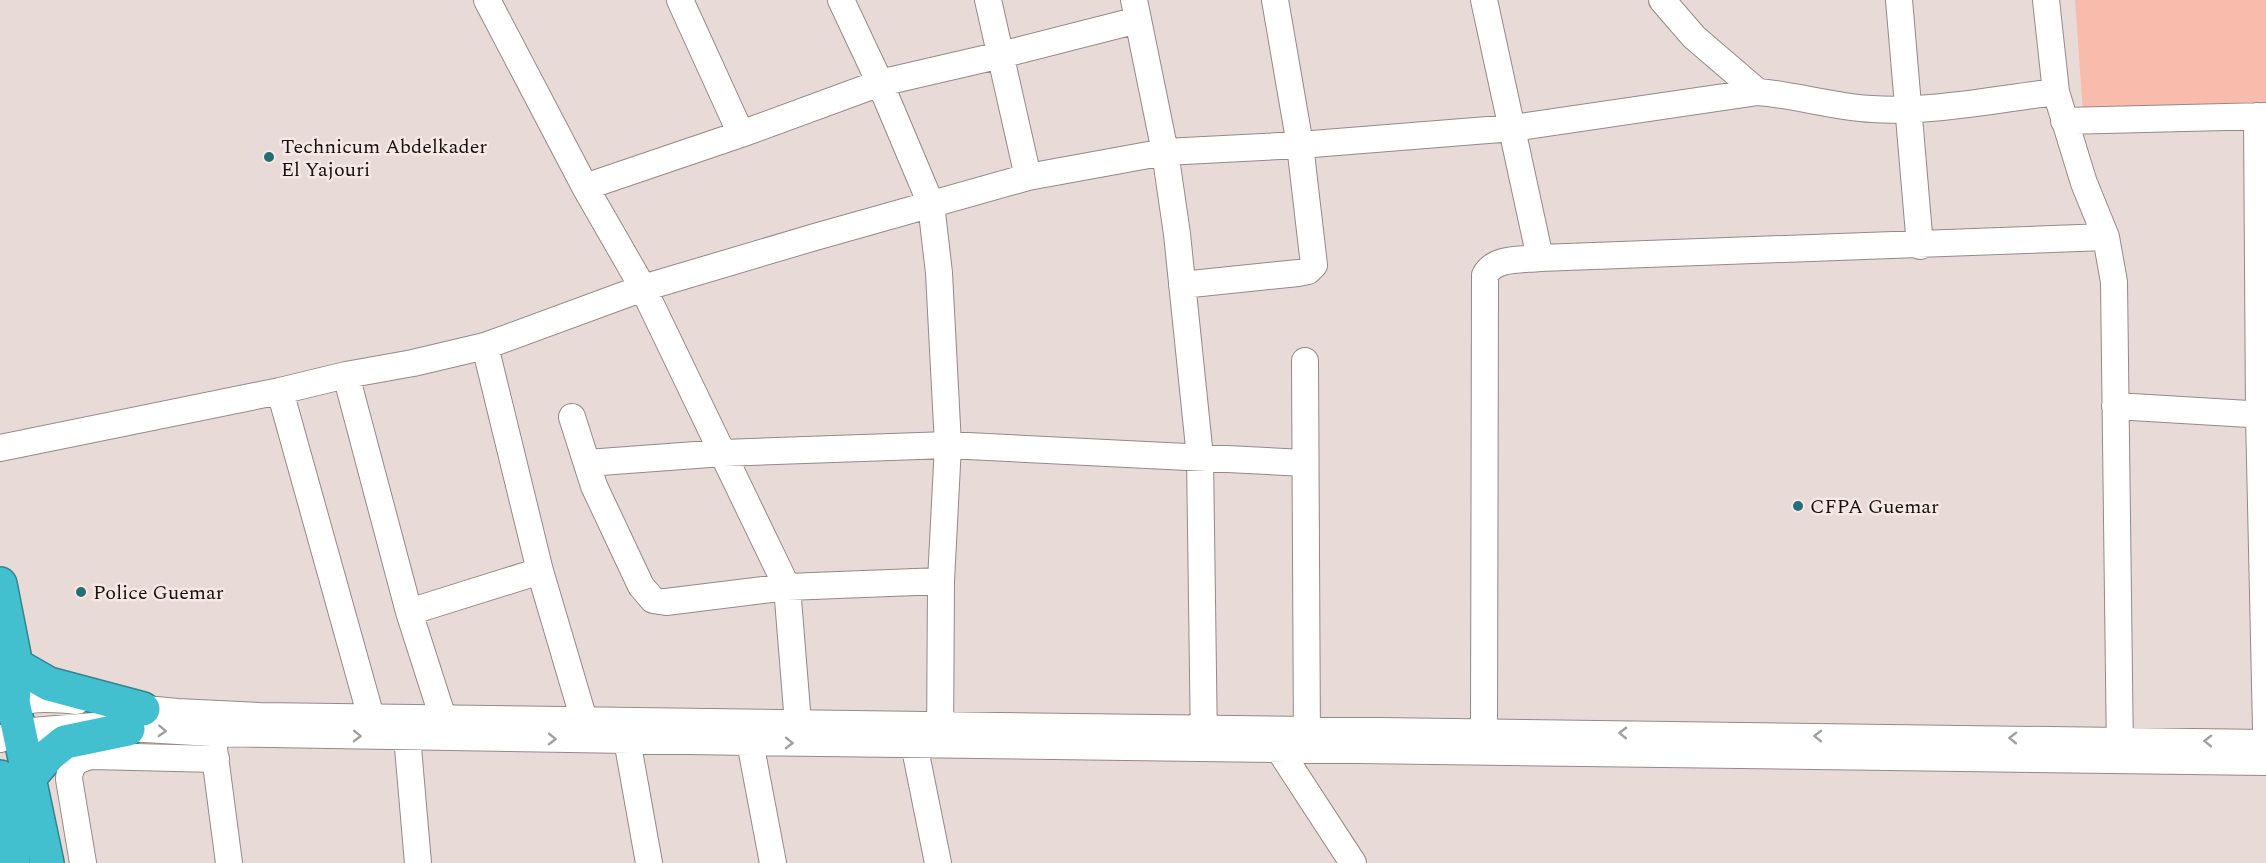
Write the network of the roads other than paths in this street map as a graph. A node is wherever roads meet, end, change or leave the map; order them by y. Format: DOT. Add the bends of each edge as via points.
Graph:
graph roads {
  1 [pos="487,0"];
  2 [pos="680,0"];
  3 [pos="841,0"];
  4 [pos="988,0"];
  5 [pos="1275,0"];
  6 [pos="1485,0"];
  7 [pos="1662,0"];
  8 [pos="1899,0"];
  9 [pos="2046,0"];
  10 [pos="1136,10"];
  11 [pos="1001,55"];
  12 [pos="880,83"];
  13 [pos="2056,92"];
  14 [pos="1758,93"];
  15 [pos="1909,110"];
  16 [pos="2261,116"];
  17 [pos="2064,121"];
  18 [pos="1513,128"];
  19 [pos="741,134"];
  20 [pos="1300,145"];
  21 [pos="1165,152"];
  22 [pos="1028,177"];
  23 [pos="585,187"];
  24 [pos="931,204"];
  25 [pos="2106,237"];
  26 [pos="1920,246"];
  27 [pos="2262,251"];
  28 [pos="1540,258"];
  29 [pos="1182,285"];
  30 [pos="643,288"];
  31 [pos="485,346"];
  32 [pos="1305,361"];
  33 [pos="346,375"];
  34 [pos="279,391"];
  35 [pos="2115,406"];
  36 [pos="2262,415"];
  37 [pos="572,417"];
  38 [pos="948,445"];
  39 [pos="0,448"];
  40 [pos="723,453"];
  41 [pos="1200,457"];
  42 [pos="587,463"];
  43 [pos="1305,463"];
  44 [pos="2264,570"];
  45 [pos="540,571"];
  46 [pos="941,580"];
  47 [pos="0,584"];
  48 [pos="787,586"];
  49 [pos="409,612"];
  50 [pos="16,665"];
  51 [pos="371,717"];
  52 [pos="443,718"];
  53 [pos="136,719"];
  54 [pos="8,720"];
  55 [pos="584,720"];
  56 [pos="798,723"];
  57 [pos="2266,728"];
  58 [pos="1484,731"];
  59 [pos="212,733"];
  60 [pos="940,734"];
  61 [pos="407,736"];
  62 [pos="1204,738"];
  63 [pos="1307,739"];
  64 [pos="627,740"];
  65 [pos="750,742"];
  66 [pos="2266,742"];
  67 [pos="914,744"];
  68 [pos="1278,748"];
  69 [pos="2120,750"];
  70 [pos="216,759"];
  71 [pos="2266,762"];
  72 [pos="15,777"];
  73 [pos="14,863"];
  74 [pos="47,863"];
  75 [pos="83,863"];
  76 [pos="229,863"];
  77 [pos="418,863"];
  78 [pos="649,863"];
  79 [pos="773,863"];
  80 [pos="938,863"];
  81 [pos="1353,863"];
  1 -- 23 [label="street"];
  2 -- 19 [label="street"];
  3 -- 12 [label="street"];
  4 -- 11 [label="street"];
  5 -- 20 [label="street"];
  6 -- 18 [label="street"];
  7 -- 14 [label="street" via="1694,37"];
  8 -- 15 [label="street"];
  9 -- 13 [label="street"];
  10 -- 11 [label="street"];
  10 -- 21 [label="street"];
  11 -- 12 [label="street"];
  11 -- 22 [label="street"];
  12 -- 19 [label="street"];
  12 -- 24 [label="street"];
  13 -- 15 [label="street"];
  13 -- 17 [label="street"];
  14 -- 15 [label="street" via="1842,106"];
  14 -- 18 [label="street"];
  15 -- 26 [label="street"];
  16 -- 17 [label="street"];
  16 -- 27 [label="street"];
  17 -- 25 [label="street"];
  18 -- 20 [label="street"];
  18 -- 28 [label="street"];
  19 -- 23 [label="street"];
  20 -- 21 [label="street"];
  20 -- 29 [label="street" via="1314,265 1299,273"];
  21 -- 22 [label="street"];
  21 -- 29 [label="street"];
  22 -- 24 [label="street"];
  23 -- 30 [label="street"];
  24 -- 30 [label="street"];
  24 -- 38 [label="street" via="939,273"];
  25 -- 26 [label="street"];
  25 -- 35 [label="street" via="2114,282"];
  26 -- 28 [label="street"];
  27 -- 36 [label="street"];
  28 -- 58 [label="street" via="1496,262 1485,275"];
  29 -- 41 [label="street"];
  30 -- 31 [label="street"];
  30 -- 40 [label="street"];
  31 -- 33 [label="street"];
  31 -- 45 [label="street"];
  32 -- 43 [label="street"];
  33 -- 34 [label="street"];
  33 -- 49 [label="street"];
  34 -- 39 [label="street"];
  34 -- 51 [label="street"];
  35 -- 36 [label="street"];
  35 -- 69 [label="street"];
  36 -- 44 [label="street"];
  37 -- 42 [label="street"];
  38 -- 40 [label="street"];
  38 -- 41 [label="street"];
  38 -- 46 [label="street"];
  40 -- 42 [label="street"];
  40 -- 48 [label="street"];
  41 -- 43 [label="street"];
  41 -- 62 [label="street"];
  42 -- 48 [label="street" via="641,586 653,600 666,602"];
  43 -- 63 [label="street"];
  44 -- 57 [label="street"];
  45 -- 49 [label="street"];
  45 -- 55 [label="street"];
  46 -- 48 [label="street"];
  46 -- 60 [label="street"];
  47 -- 50 [label="highway"];
  48 -- 56 [label="street"];
  49 -- 52 [label="street"];
  50 -- 53 [label="highway" via="49,684"];
  50 -- 54 [label="highway"];
  51 -- 52 [label="street"];
  51 -- 53 [label="street" via="241,715"];
  52 -- 55 [label="street"];
  53 -- 54 [label="street" via="87,727"];
  53 -- 59 [label="street, one-way"];
  53 -- 72 [label="highway" via="65,742"];
  54 -- 72 [label="highway"];
  55 -- 56 [label="street"];
  56 -- 60 [label="street"];
  58 -- 63 [label="street"];
  69 -- 58 [label="street, one-way"];
  59 -- 61 [label="street, one-way"];
  59 -- 70 [label="street"];
  60 -- 62 [label="street"];
  60 -- 67 [label="street"];
  61 -- 64 [label="street, one-way"];
  61 -- 77 [label="street"];
  62 -- 63 [label="street"];
  62 -- 68 [label="street"];
  63 -- 68 [label="street"];
  63 -- 69 [label="street"];
  64 -- 65 [label="street"];
  64 -- 78 [label="street"];
  65 -- 67 [label="street, one-way"];
  65 -- 79 [label="street"];
  66 -- 69 [label="street, one-way"];
  67 -- 80 [label="street"];
  68 -- 81 [label="street"];
  69 -- 71 [label="street"];
  70 -- 75 [label="street" via="92,756 74,763 69,779"];
  70 -- 76 [label="street"];
  72 -- 73 [label="highway"];
  72 -- 74 [label="highway"];
}
